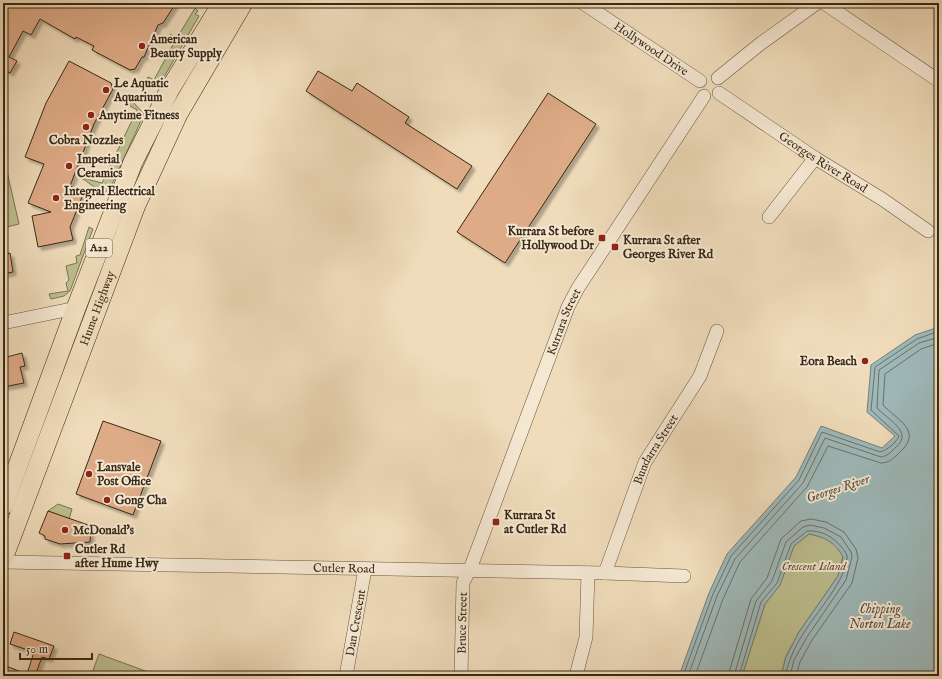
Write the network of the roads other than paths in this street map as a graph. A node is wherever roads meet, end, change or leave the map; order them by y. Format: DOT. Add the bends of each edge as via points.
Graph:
graph roads {
  1 [pos="222,3"];
  2 [pos="243,3"];
  3 [pos="584,3"];
  4 [pos="817,3"];
  5 [pos="824,3"];
  6 [pos="718,78"];
  7 [pos="700,80"];
  8 [pos="939,81"];
  9 [pos="719,93"];
  10 [pos="704,96"];
  11 [pos="815,158"];
  12 [pos="769,217"];
  13 [pos="928,231"];
  14 [pos="76,308"];
  15 [pos="3,323"];
  16 [pos="717,331"];
  17 [pos="3,506"];
  18 [pos="3,559"];
  19 [pos="3,562"];
  20 [pos="365,569"];
  21 [pos="468,571"];
  22 [pos="588,573"];
  23 [pos="605,573"];
  24 [pos="684,576"];
  25 [pos="346,676"];
  26 [pos="461,676"];
  27 [pos="576,676"];
  1 -- 14 [label="highway, Hume Highway / A22" via="180,71 146,136 121,191"];
  2 -- 18 [label="highway, Hume Highway / A22" via="178,114 136,205"];
  3 -- 7 [label="street, Hollywood Drive"];
  4 -- 6 [label="street"];
  5 -- 8 [label="street"];
  6 -- 7 [label="street" via="708,75"];
  6 -- 9 [label="street" via="721,84"];
  7 -- 10 [label="street" via="698,88"];
  9 -- 10 [label="street" via="714,97"];
  9 -- 11 [label="street, Georges River Road"];
  10 -- 21 [label="street, Kurrara Street" via="573,297"];
  11 -- 12 [label="street"];
  11 -- 13 [label="street, Georges River Road"];
  14 -- 15 [label="street"];
  14 -- 17 [label="highway, Hume Highway / A22"];
  16 -- 23 [label="street, Bundarra Street" via="700,376 645,462"];
  19 -- 20 [label="street, Cutler Road"];
  20 -- 21 [label="street, Cutler Road"];
  20 -- 25 [label="street, Dan Crescent"];
  21 -- 22 [label="street, Cutler Road"];
  21 -- 26 [label="street, Bruce Street" via="463,582"];
  22 -- 23 [label="street, Cutler Road"];
  22 -- 27 [label="street" via="586,637"];
  23 -- 24 [label="street, Cutler Road"];
}
